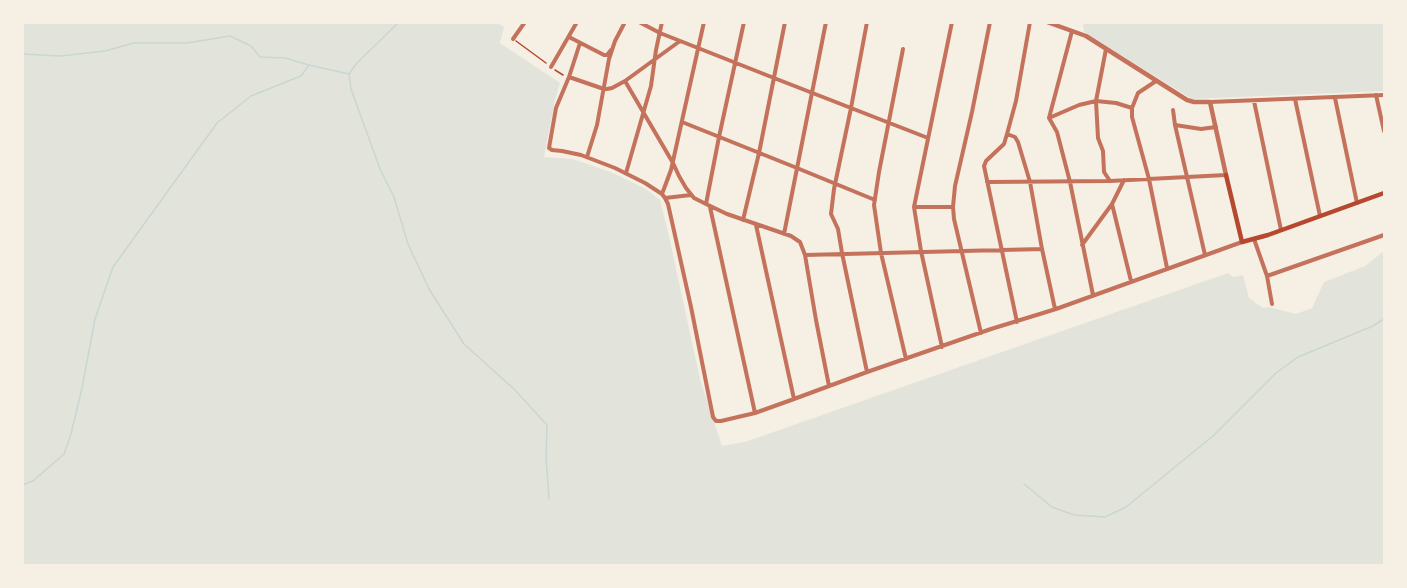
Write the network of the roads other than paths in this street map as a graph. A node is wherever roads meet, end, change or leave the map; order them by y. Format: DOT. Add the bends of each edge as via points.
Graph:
graph roads {
  1 [pos="525,22"];
  2 [pos="577,22"];
  3 [pos="625,22"];
  4 [pos="639,22"];
  5 [pos="662,22"];
  6 [pos="704,22"];
  7 [pos="744,22"];
  8 [pos="785,22"];
  9 [pos="826,22"];
  10 [pos="867,22"];
  11 [pos="952,22"];
  12 [pos="990,22"];
  13 [pos="1030,22"];
  14 [pos="1047,22"];
  15 [pos="1063,25"];
  16 [pos="1072,31"];
  17 [pos="660,33"];
  18 [pos="569,37"];
  19 [pos="513,39"];
  20 [pos="681,41"];
  21 [pos="580,43"];
  22 [pos="613,47"];
  23 [pos="698,47"];
  24 [pos="903,49"];
  25 [pos="1106,49"];
  26 [pos="654,59"];
  27 [pos="735,63"];
  28 [pos="551,67"];
  29 [pos="568,77"];
  30 [pos="774,78"];
  31 [pos="625,81"];
  32 [pos="1156,81"];
  33 [pos="603,89"];
  34 [pos="813,93"];
  35 [pos="1376,95"];
  36 [pos="1384,95"];
  37 [pos="1335,98"];
  38 [pos="1295,99"];
  39 [pos="1096,100"];
  40 [pos="1254,101"];
  41 [pos="1210,102"];
  42 [pos="851,108"];
  43 [pos="1132,108"];
  44 [pos="1173,110"];
  45 [pos="643,112"];
  46 [pos="1048,118"];
  47 [pos="682,122"];
  48 [pos="889,124"];
  49 [pos="1175,124"];
  50 [pos="1216,127"];
  51 [pos="1384,131"];
  52 [pos="1007,134"];
  53 [pos="719,137"];
  54 [pos="928,138"];
  55 [pos="759,153"];
  56 [pos="587,157"];
  57 [pos="673,163"];
  58 [pos="797,168"];
  59 [pos="626,174"];
  60 [pos="1226,175"];
  61 [pos="1188,177"];
  62 [pos="1149,179"];
  63 [pos="1124,180"];
  64 [pos="1110,181"];
  65 [pos="987,182"];
  66 [pos="1030,182"];
  67 [pos="1070,182"];
  68 [pos="836,184"];
  69 [pos="1384,194"];
  70 [pos="692,195"];
  71 [pos="663,196"];
  72 [pos="875,200"];
  73 [pos="1357,203"];
  74 [pos="1112,204"];
  75 [pos="708,205"];
  76 [pos="914,207"];
  77 [pos="953,207"];
  78 [pos="1320,216"];
  79 [pos="743,220"];
  80 [pos="756,225"];
  81 [pos="1281,230"];
  82 [pos="784,234"];
  83 [pos="1384,235"];
  84 [pos="1254,239"];
  85 [pos="1242,242"];
  86 [pos="1082,246"];
  87 [pos="1042,249"];
  88 [pos="1002,250"];
  89 [pos="921,251"];
  90 [pos="962,251"];
  91 [pos="881,253"];
  92 [pos="842,254"];
  93 [pos="805,255"];
  94 [pos="1205,255"];
  95 [pos="1167,268"];
  96 [pos="1267,276"];
  97 [pos="1131,281"];
  98 [pos="1093,295"];
  99 [pos="1272,304"];
  100 [pos="1056,309"];
  101 [pos="1017,322"];
  102 [pos="981,333"];
  103 [pos="942,347"];
  104 [pos="906,359"];
  105 [pos="867,372"];
  106 [pos="829,386"];
  107 [pos="794,399"];
  108 [pos="755,412"];
  1 -- 19 [label="street"];
  2 -- 18 [label="street"];
  3 -- 22 [label="street"];
  4 -- 17 [label="street"];
  5 -- 17 [label="street"];
  6 -- 23 [label="street"];
  7 -- 27 [label="street"];
  8 -- 30 [label="street"];
  9 -- 34 [label="street"];
  10 -- 42 [label="street"];
  11 -- 54 [label="street"];
  12 -- 77 [label="street"];
  13 -- 52 [label="street"];
  14 -- 15 [label="street"];
  15 -- 16 [label="street"];
  16 -- 25 [label="street"];
  16 -- 46 [label="street"];
  17 -- 20 [label="street"];
  17 -- 26 [label="street"];
  18 -- 21 [label="street"];
  18 -- 28 [label="street"];
  20 -- 23 [label="street"];
  20 -- 26 [label="street"];
  21 -- 22 [label="street" via="604,55"];
  21 -- 29 [label="street"];
  22 -- 33 [label="street"];
  23 -- 27 [label="street"];
  23 -- 47 [label="street"];
  24 -- 48 [label="street"];
  25 -- 32 [label="street"];
  25 -- 39 [label="street"];
  26 -- 31 [label="street"];
  26 -- 45 [label="street"];
  27 -- 30 [label="street"];
  27 -- 53 [label="street"];
  29 -- 33 [label="street"];
  29 -- 56 [label="street" via="556,108 550,149"];
  30 -- 34 [label="street"];
  30 -- 55 [label="street"];
  31 -- 33 [label="street"];
  31 -- 45 [label="street"];
  32 -- 41 [label="street" via="1187,100"];
  32 -- 43 [label="street" via="1139,91"];
  33 -- 56 [label="street"];
  34 -- 42 [label="street"];
  34 -- 58 [label="street"];
  35 -- 36 [label="street"];
  35 -- 37 [label="street"];
  35 -- 51 [label="street"];
  37 -- 38 [label="street"];
  37 -- 73 [label="street"];
  38 -- 40 [label="street"];
  38 -- 78 [label="street"];
  39 -- 43 [label="street"];
  39 -- 46 [label="street"];
  39 -- 64 [label="street" via="1098,138 1104,172"];
  40 -- 41 [label="street"];
  40 -- 81 [label="street"];
  41 -- 50 [label="street"];
  42 -- 48 [label="street"];
  42 -- 68 [label="street"];
  43 -- 62 [label="street"];
  44 -- 49 [label="street"];
  45 -- 57 [label="street"];
  45 -- 59 [label="street"];
  46 -- 67 [label="street" via="1057,132"];
  47 -- 53 [label="street"];
  47 -- 57 [label="street"];
  48 -- 54 [label="street"];
  48 -- 72 [label="street"];
  49 -- 50 [label="street" via="1201,129"];
  49 -- 61 [label="street"];
  50 -- 60 [label="street"];
  52 -- 65 [label="street" via="1002,146 985,164"];
  52 -- 66 [label="street" via="1018,142"];
  53 -- 55 [label="street"];
  53 -- 75 [label="street"];
  54 -- 76 [label="street"];
  55 -- 58 [label="street"];
  55 -- 79 [label="street"];
  56 -- 59 [label="street"];
  57 -- 70 [label="street"];
  57 -- 71 [label="street"];
  58 -- 68 [label="street"];
  58 -- 82 [label="street"];
  59 -- 71 [label="street"];
  60 -- 61 [label="street"];
  60 -- 85 [label="main road"];
  61 -- 62 [label="street"];
  61 -- 94 [label="street"];
  62 -- 63 [label="street"];
  62 -- 95 [label="street"];
  63 -- 64 [label="street"];
  63 -- 74 [label="street"];
  64 -- 67 [label="street"];
  65 -- 66 [label="street"];
  65 -- 88 [label="street"];
  66 -- 67 [label="street"];
  66 -- 87 [label="street"];
  67 -- 86 [label="street"];
  68 -- 72 [label="street"];
  68 -- 92 [label="street" via="831,213"];
  69 -- 73 [label="main road"];
  70 -- 71 [label="street"];
  70 -- 75 [label="street"];
  71 -- 108 [label="street" via="668,204 713,417 722,421"];
  72 -- 91 [label="street"];
  73 -- 78 [label="main road"];
  74 -- 86 [label="street"];
  74 -- 97 [label="street"];
  75 -- 79 [label="street"];
  75 -- 108 [label="street"];
  76 -- 77 [label="street"];
  76 -- 89 [label="street"];
  77 -- 90 [label="street"];
  78 -- 81 [label="main road"];
  79 -- 80 [label="street"];
  80 -- 82 [label="street"];
  80 -- 107 [label="street"];
  81 -- 84 [label="main road"];
  82 -- 93 [label="street" via="800,242"];
  83 -- 96 [label="street"];
  84 -- 85 [label="main road"];
  84 -- 96 [label="street"];
  85 -- 94 [label="street"];
  86 -- 98 [label="street"];
  87 -- 88 [label="street"];
  87 -- 100 [label="street"];
  88 -- 90 [label="street"];
  88 -- 101 [label="street"];
  89 -- 90 [label="street"];
  89 -- 91 [label="street"];
  89 -- 103 [label="street"];
  90 -- 102 [label="street"];
  91 -- 92 [label="street"];
  91 -- 104 [label="street"];
  92 -- 93 [label="street"];
  92 -- 105 [label="street"];
  93 -- 106 [label="street"];
  94 -- 95 [label="street"];
  95 -- 97 [label="street"];
  96 -- 99 [label="street"];
  97 -- 98 [label="street"];
  98 -- 100 [label="street"];
  100 -- 101 [label="street"];
  101 -- 102 [label="street"];
  102 -- 103 [label="street"];
  103 -- 104 [label="street"];
  104 -- 105 [label="street"];
  105 -- 106 [label="street"];
  106 -- 107 [label="street"];
  107 -- 108 [label="street"];
}
